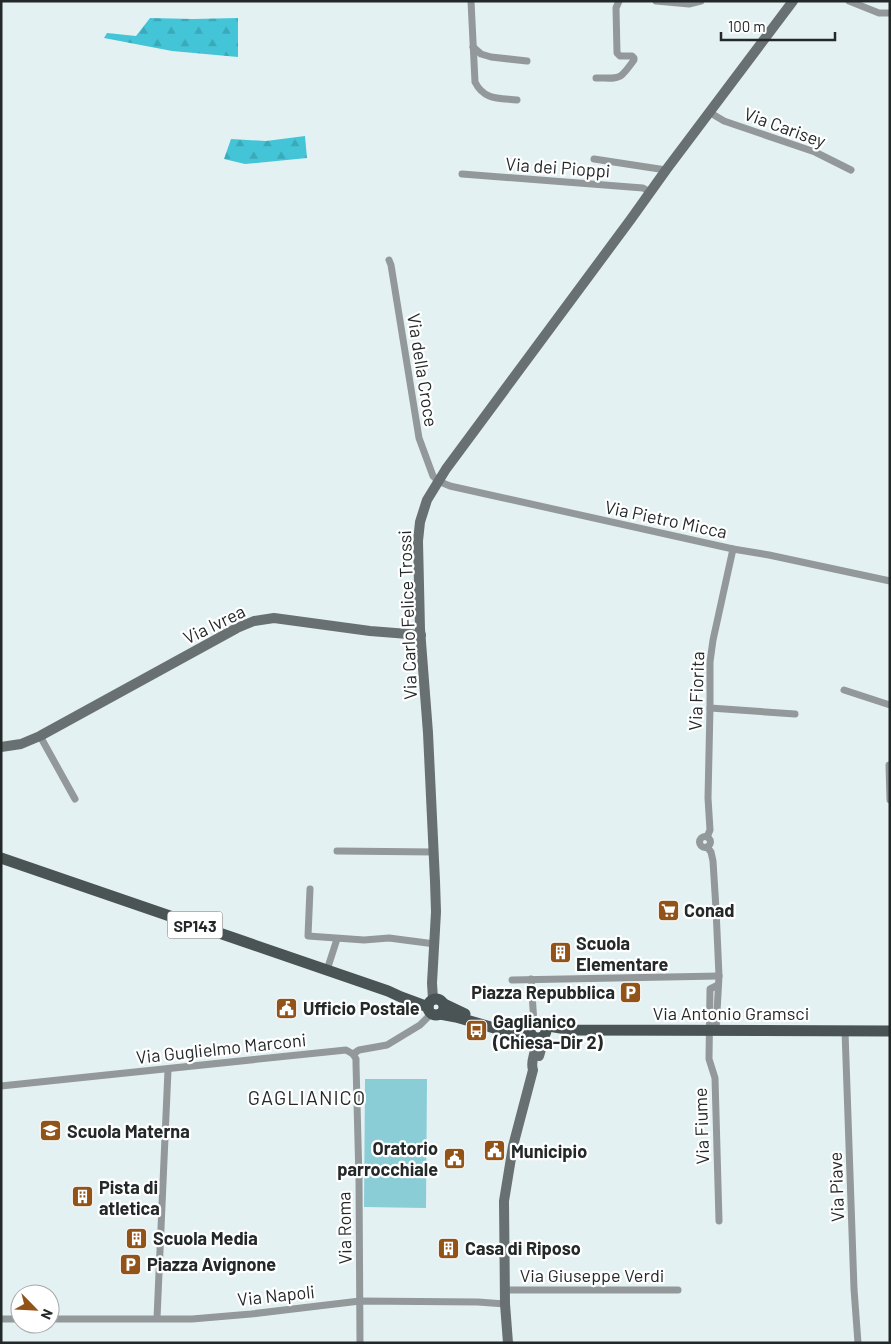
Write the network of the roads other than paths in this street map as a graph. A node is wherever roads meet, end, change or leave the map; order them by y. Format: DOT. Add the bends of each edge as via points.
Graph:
graph roads {
  1 [pos="471,1"];
  2 [pos="619,1"];
  3 [pos="656,1"];
  4 [pos="701,1"];
  5 [pos="793,1"];
  6 [pos="849,1"];
  7 [pos="890,13"];
  8 [pos="473,47"];
  9 [pos="527,61"];
  10 [pos="596,78"];
  11 [pos="517,100"];
  12 [pos="709,112"];
  13 [pos="594,159"];
  14 [pos="666,170"];
  15 [pos="851,170"];
  16 [pos="462,174"];
  17 [pos="650,192"];
  18 [pos="389,260"];
  19 [pos="438,481"];
  20 [pos="733,549"];
  21 [pos="890,581"];
  22 [pos="421,635"];
  23 [pos="844,690"];
  24 [pos="890,705"];
  25 [pos="710,708"];
  26 [pos="795,714"];
  27 [pos="40,736"];
  28 [pos="1,747"];
  29 [pos="889,765"];
  30 [pos="75,799"];
  31 [pos="890,800"];
  32 [pos="337,851"];
  33 [pos="434,852"];
  34 [pos="1,858"];
  35 [pos="310,889"];
  36 [pos="337,939"];
  37 [pos="435,944"];
  38 [pos="327,970"];
  39 [pos="719,976"];
  40 [pos="531,979"];
  41 [pos="512,980"];
  42 [pos="435,1007"];
  43 [pos="537,1031"];
  44 [pos="712,1031"];
  45 [pos="845,1031"];
  46 [pos="890,1031"];
  47 [pos="353,1054"];
  48 [pos="168,1070"];
  49 [pos="1,1086"];
  50 [pos="719,1221"];
  51 [pos="505,1290"];
  52 [pos="678,1290"];
  53 [pos="360,1301"];
  54 [pos="505,1304"];
  55 [pos="157,1318"];
  56 [pos="60,1319"];
  57 [pos="360,1343"];
  58 [pos="508,1343"];
  59 [pos="858,1343"];
  1 -- 8 [label="street"];
  2 -- 10 [label="street" via="616,8 617,53 632,56 634,60 619,78"];
  3 -- 4 [label="street" via="690,4"];
  5 -- 12 [label="street, Via Carlo Felice Trossi"];
  6 -- 7 [label="street" via="879,13"];
  8 -- 9 [label="street" via="491,57"];
  8 -- 11 [label="street" via="475,82 479,90 487,96"];
  12 -- 14 [label="street, Via Carlo Felice Trossi"];
  12 -- 15 [label="street, Via Carisey" via="724,121 815,152"];
  13 -- 14 [label="street"];
  14 -- 17 [label="street, Via Carlo Felice Trossi"];
  16 -- 17 [label="street, Via dei Pioppi" via="643,188"];
  17 -- 19 [label="street, Via Carlo Felice Trossi"];
  18 -- 19 [label="street, Via della Croce" via="419,438 429,467"];
  19 -- 20 [label="street, Via Pietro Micca"];
  19 -- 22 [label="street, Via Carlo Felice Trossi" via="420,522"];
  20 -- 21 [label="street, Via Pietro Micca"];
  20 -- 25 [label="street, Via Fiorita" via="713,640"];
  22 -- 27 [label="street, Via Ivrea" via="274,618 254,621"];
  22 -- 33 [label="street, Via Carlo Felice Trossi"];
  23 -- 24 [label="street"];
  25 -- 26 [label="street"];
  25 -- 39 [label="street, Via Fiorita" via="710,830 708,837 700,841 701,846 708,847 711,852"];
  27 -- 28 [label="street, Via Ivrea" via="21,744"];
  27 -- 30 [label="street"];
  29 -- 31 [label="street"];
  32 -- 33 [label="street"];
  33 -- 37 [label="street, Via Carlo Felice Trossi"];
  34 -- 38 [label="main road, SP143"];
  35 -- 36 [label="street" via="308,936"];
  36 -- 37 [label="street" via="390,938"];
  36 -- 38 [label="street"];
  37 -- 42 [label="street, Via Carlo Felice Trossi" via="432,983"];
  38 -- 42 [label="main road, SP143" via="402,993"];
  39 -- 40 [label="street"];
  39 -- 44 [label="street"];
  40 -- 41 [label="street"];
  40 -- 43 [label="street"];
  42 -- 43 [label="main road, Via Antonio Gramsci / SP143" via="499,1030"];
  42 -- 47 [label="street, Via Guglielmo Marconi" via="420,1025 387,1045"];
  43 -- 44 [label="main road, Via Antonio Gramsci / SP143" via="548,1026 572,1030"];
  43 -- 51 [label="street" via="544,1039 536,1067 532,1070 513,1146 504,1201"];
  44 -- 45 [label="main road, Via Antonio Gramsci"];
  44 -- 50 [label="street, Via Fiume" via="708,1059 715,1078"];
  45 -- 46 [label="main road, Via Antonio Gramsci"];
  45 -- 59 [label="street, Via Piave"];
  47 -- 48 [label="street, Via Guglielmo Marconi" via="346,1050"];
  47 -- 53 [label="street, Via Roma" via="356,1059"];
  48 -- 49 [label="street, Via Guglielmo Marconi"];
  48 -- 55 [label="street"];
  51 -- 52 [label="street, Via Giuseppe Verdi"];
  51 -- 54 [label="street"];
  53 -- 54 [label="street, Via Napoli"];
  53 -- 55 [label="street, Via Napoli" via="192,1319"];
  53 -- 57 [label="street, Via Roma"];
  54 -- 58 [label="street"];
  55 -- 56 [label="street, Via Napoli"];
}
